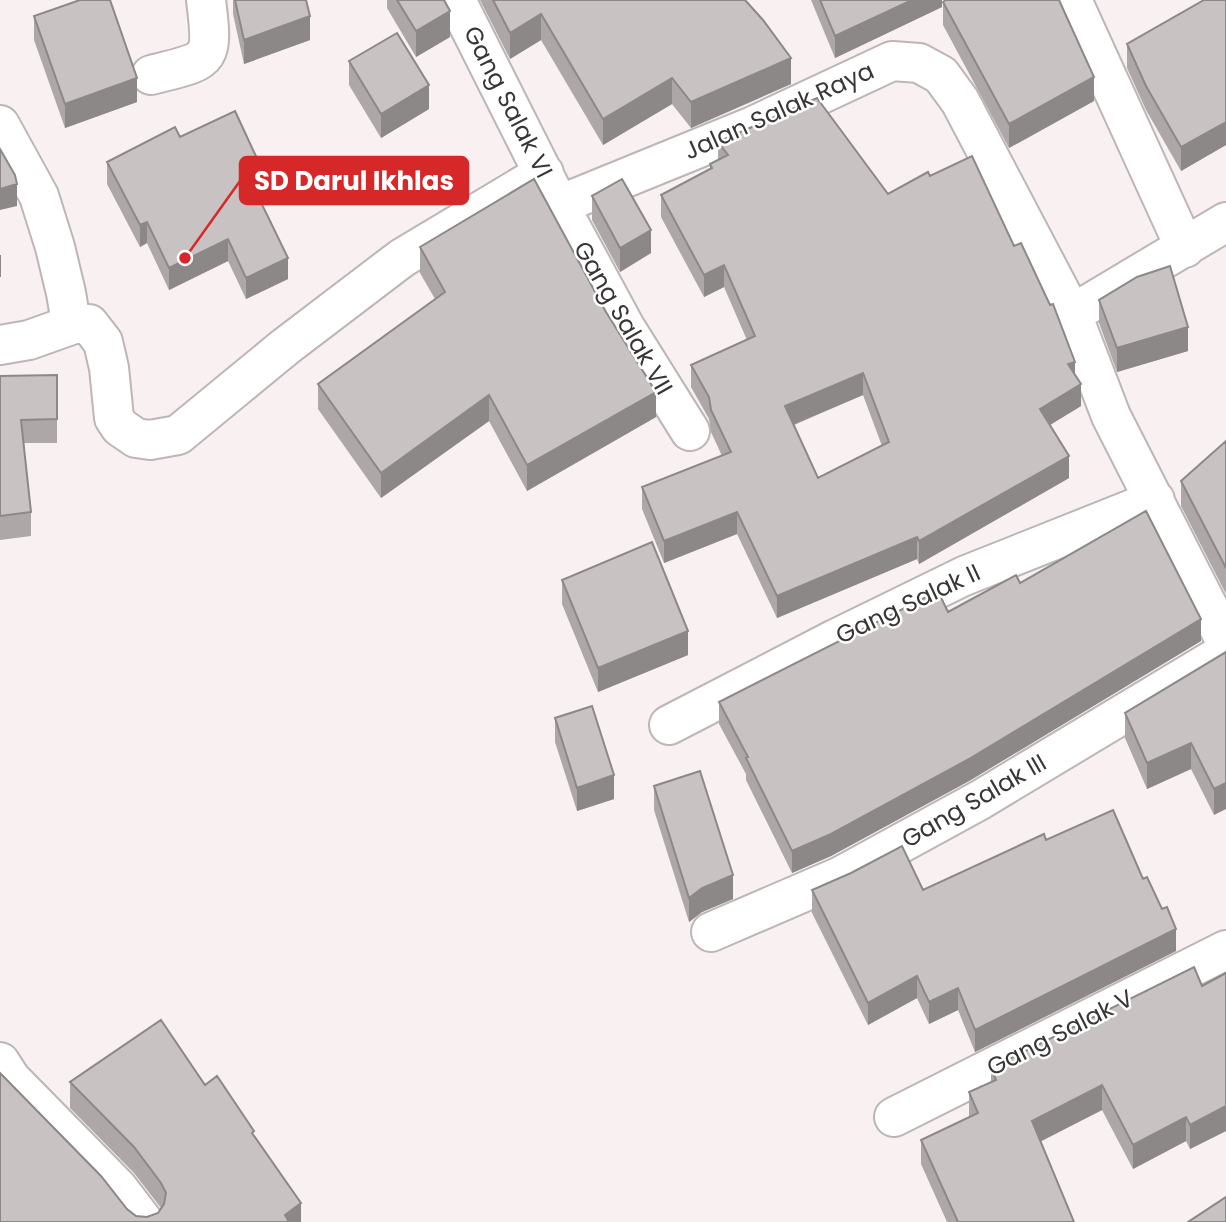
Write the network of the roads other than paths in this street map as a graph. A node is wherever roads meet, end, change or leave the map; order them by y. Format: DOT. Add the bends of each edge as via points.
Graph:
graph roads {
  1 [pos="206,0"];
  2 [pos="456,0"];
  3 [pos="1072,0"];
  4 [pos="151,75"];
  5 [pos="0,125"];
  6 [pos="552,189"];
  7 [pos="1226,222"];
  8 [pos="1185,248"];
  9 [pos="1072,314"];
  10 [pos="74,324"];
  11 [pos="0,345"];
  12 [pos="690,431"];
  13 [pos="1155,500"];
  14 [pos="1226,642"];
  15 [pos="1226,652"];
  16 [pos="668,725"];
  17 [pos="712,932"];
  18 [pos="1226,950"];
  19 [pos="0,1062"];
  20 [pos="894,1117"];
  21 [pos="144,1222"];
  1 -- 4 [label="street" via="207,53 195,64"];
  2 -- 6 [label="street, Gang Salak VI"];
  3 -- 8 [label="street"];
  5 -- 10 [label="street" via="39,196"];
  6 -- 9 [label="street, Jalan Salak Raya" via="753,126 891,61 919,63 941,75 960,101"];
  6 -- 10 [label="street, Jalan Salak Raya" via="402,258 178,435 150,440 136,438 120,427 114,418 103,342 89,324"];
  6 -- 12 [label="street, Gang Salak VII" via="625,327"];
  7 -- 8 [label="street"];
  8 -- 9 [label="street"];
  9 -- 13 [label="street, Jalan Salak Raya" via="1111,416"];
  10 -- 11 [label="street"];
  13 -- 14 [label="street, Jalan Salak Raya"];
  13 -- 16 [label="street, Gang Salak II" via="964,576"];
  15 -- 17 [label="street, Gang Salak III" via="980,800 841,876"];
  18 -- 20 [label="street, Gang Salak V"];
  19 -- 21 [label="street"];
}
